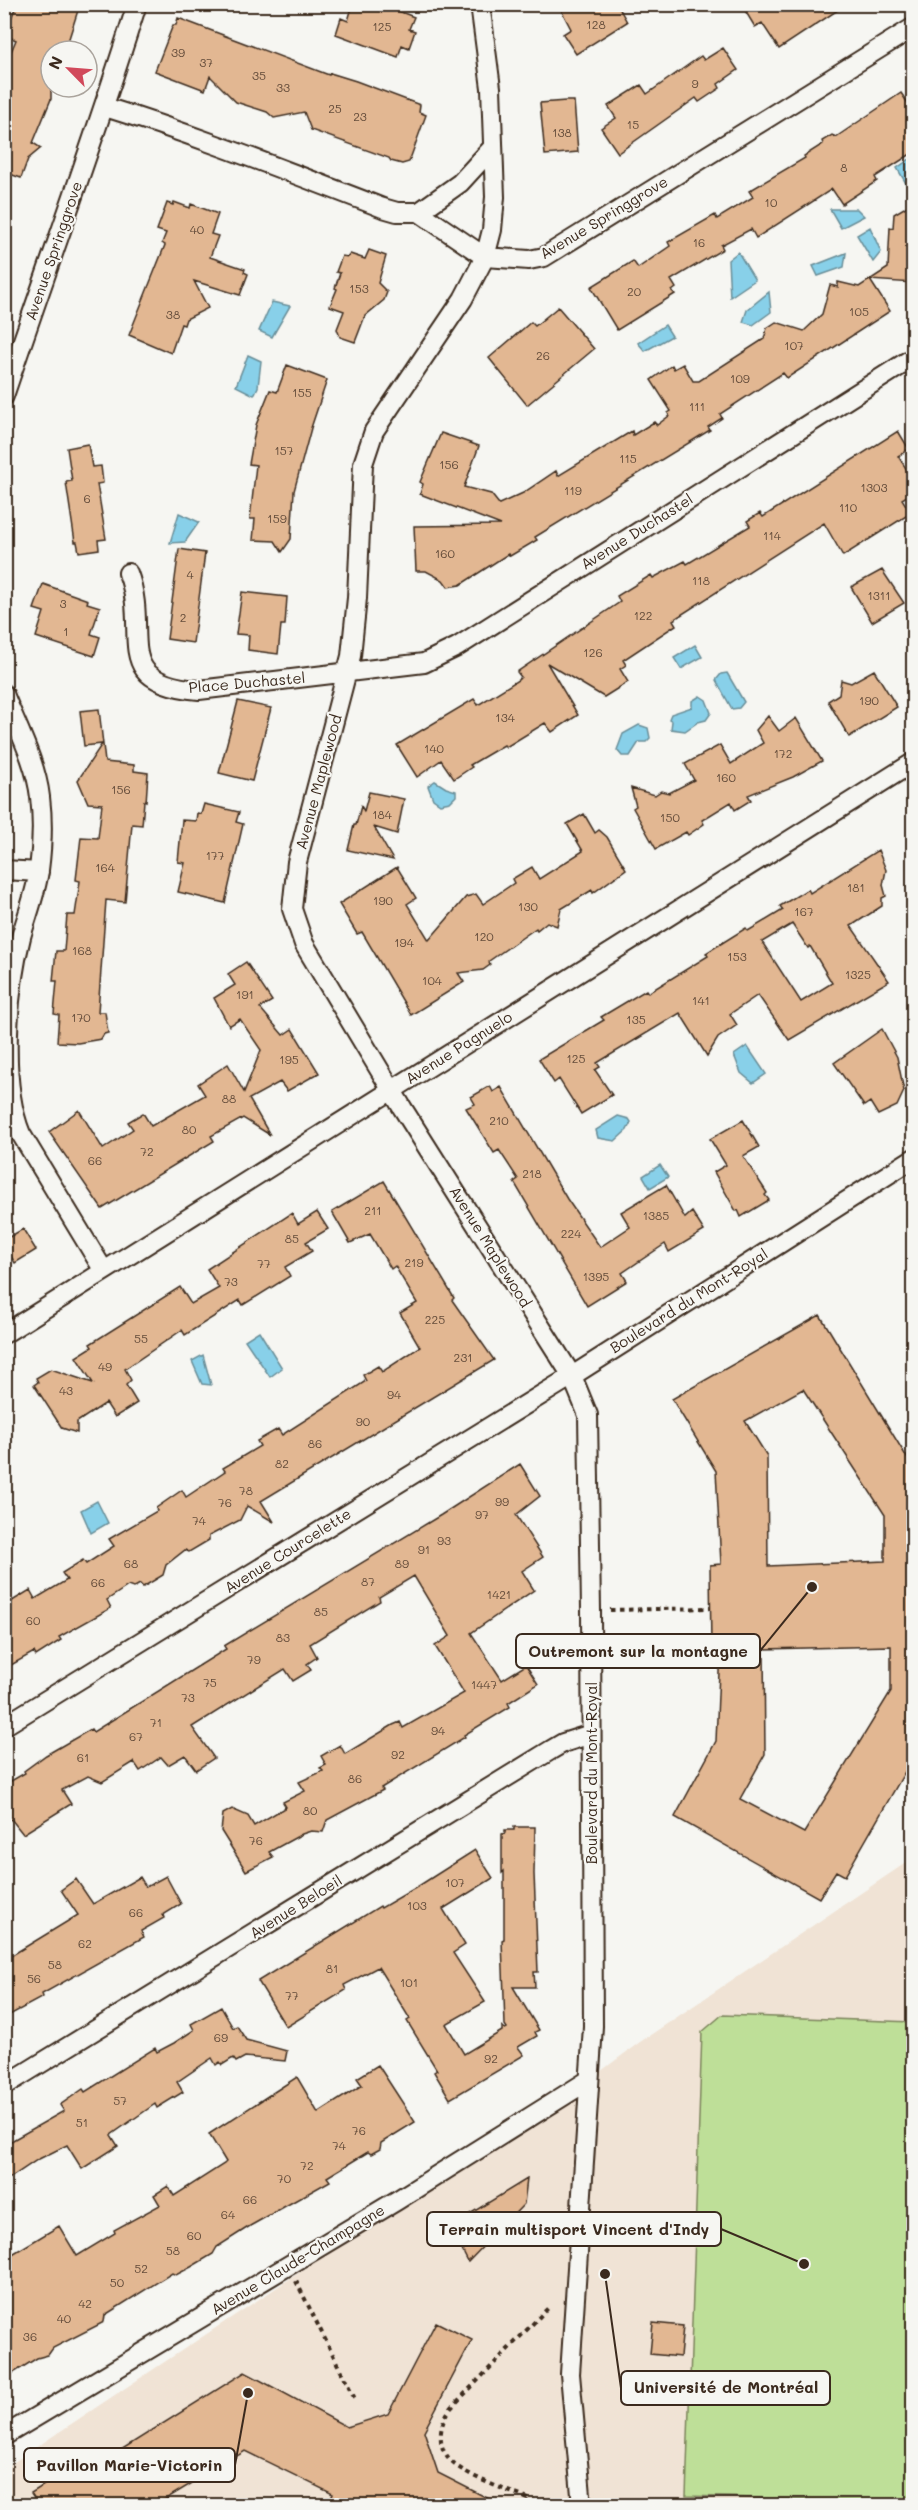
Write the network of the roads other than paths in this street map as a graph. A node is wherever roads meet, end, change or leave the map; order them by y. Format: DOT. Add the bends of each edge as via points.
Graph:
graph roads {
  1 [pos="137,4"];
  2 [pos="480,4"];
  3 [pos="914,27"];
  4 [pos="105,107"];
  5 [pos="493,147"];
  6 [pos="419,212"];
  7 [pos="485,257"];
  8 [pos="914,357"];
  9 [pos="4,396"];
  10 [pos="128,573"];
  11 [pos="348,671"];
  12 [pos="4,694"];
  13 [pos="914,762"];
  14 [pos="4,870"];
  15 [pos="39,872"];
  16 [pos="392,1091"];
  17 [pos="914,1158"];
  18 [pos="104,1271"];
  19 [pos="4,1334"];
  20 [pos="572,1376"];
  21 [pos="4,1726"];
  22 [pos="591,1734"];
  23 [pos="589,2080"];
  24 [pos="4,2086"];
  25 [pos="4,2436"];
  26 [pos="4,2497"];
  27 [pos="8,2505"];
  28 [pos="582,2505"];
  1 -- 4 [label="street, Avenue Springgrove"];
  2 -- 5 [label="street, Avenue Maplewood" via="491,88"];
  3 -- 7 [label="street, Avenue Springgrove" via="544,257"];
  4 -- 6 [label="street" via="397,213"];
  4 -- 9 [label="street, Avenue Springgrove"];
  5 -- 6 [label="street" via="460,183"];
  5 -- 7 [label="street, Avenue Maplewood" via="495,197"];
  6 -- 7 [label="street"];
  7 -- 11 [label="street, Avenue Maplewood" via="463,299 374,431 363,464 357,598"];
  8 -- 11 [label="street, Avenue Duchastel" via="439,657 409,667"];
  10 -- 11 [label="street, Place Duchastel" via="135,592 140,665 148,675 173,688 200,690"];
  11 -- 16 [label="street, Avenue Maplewood" via="297,862 292,909 304,944"];
  12 -- 15 [label="street" via="34,769 40,796"];
  13 -- 16 [label="street, Avenue Pagnuelo"];
  14 -- 15 [label="street"];
  15 -- 18 [label="street" via="10,981 8,1096 21,1134"];
  16 -- 18 [label="street, Avenue Pagnuelo"];
  16 -- 20 [label="street, Avenue Maplewood"];
  17 -- 20 [label="street, Boulevard du Mont-Royal"];
  18 -- 19 [label="street, Avenue Pagnuelo"];
  20 -- 21 [label="street, Avenue Courcelette"];
  20 -- 22 [label="street, Boulevard du Mont-Royal" via="588,1415"];
  22 -- 23 [label="street, Boulevard du Mont-Royal" via="593,2026"];
  22 -- 24 [label="street, Avenue Beloeil" via="551,1750"];
  23 -- 25 [label="street, Avenue Claude-Champagne"];
  23 -- 28 [label="street, Boulevard du Mont-Royal" via="570,2374"];
  26 -- 27 [label="lane"];
}
